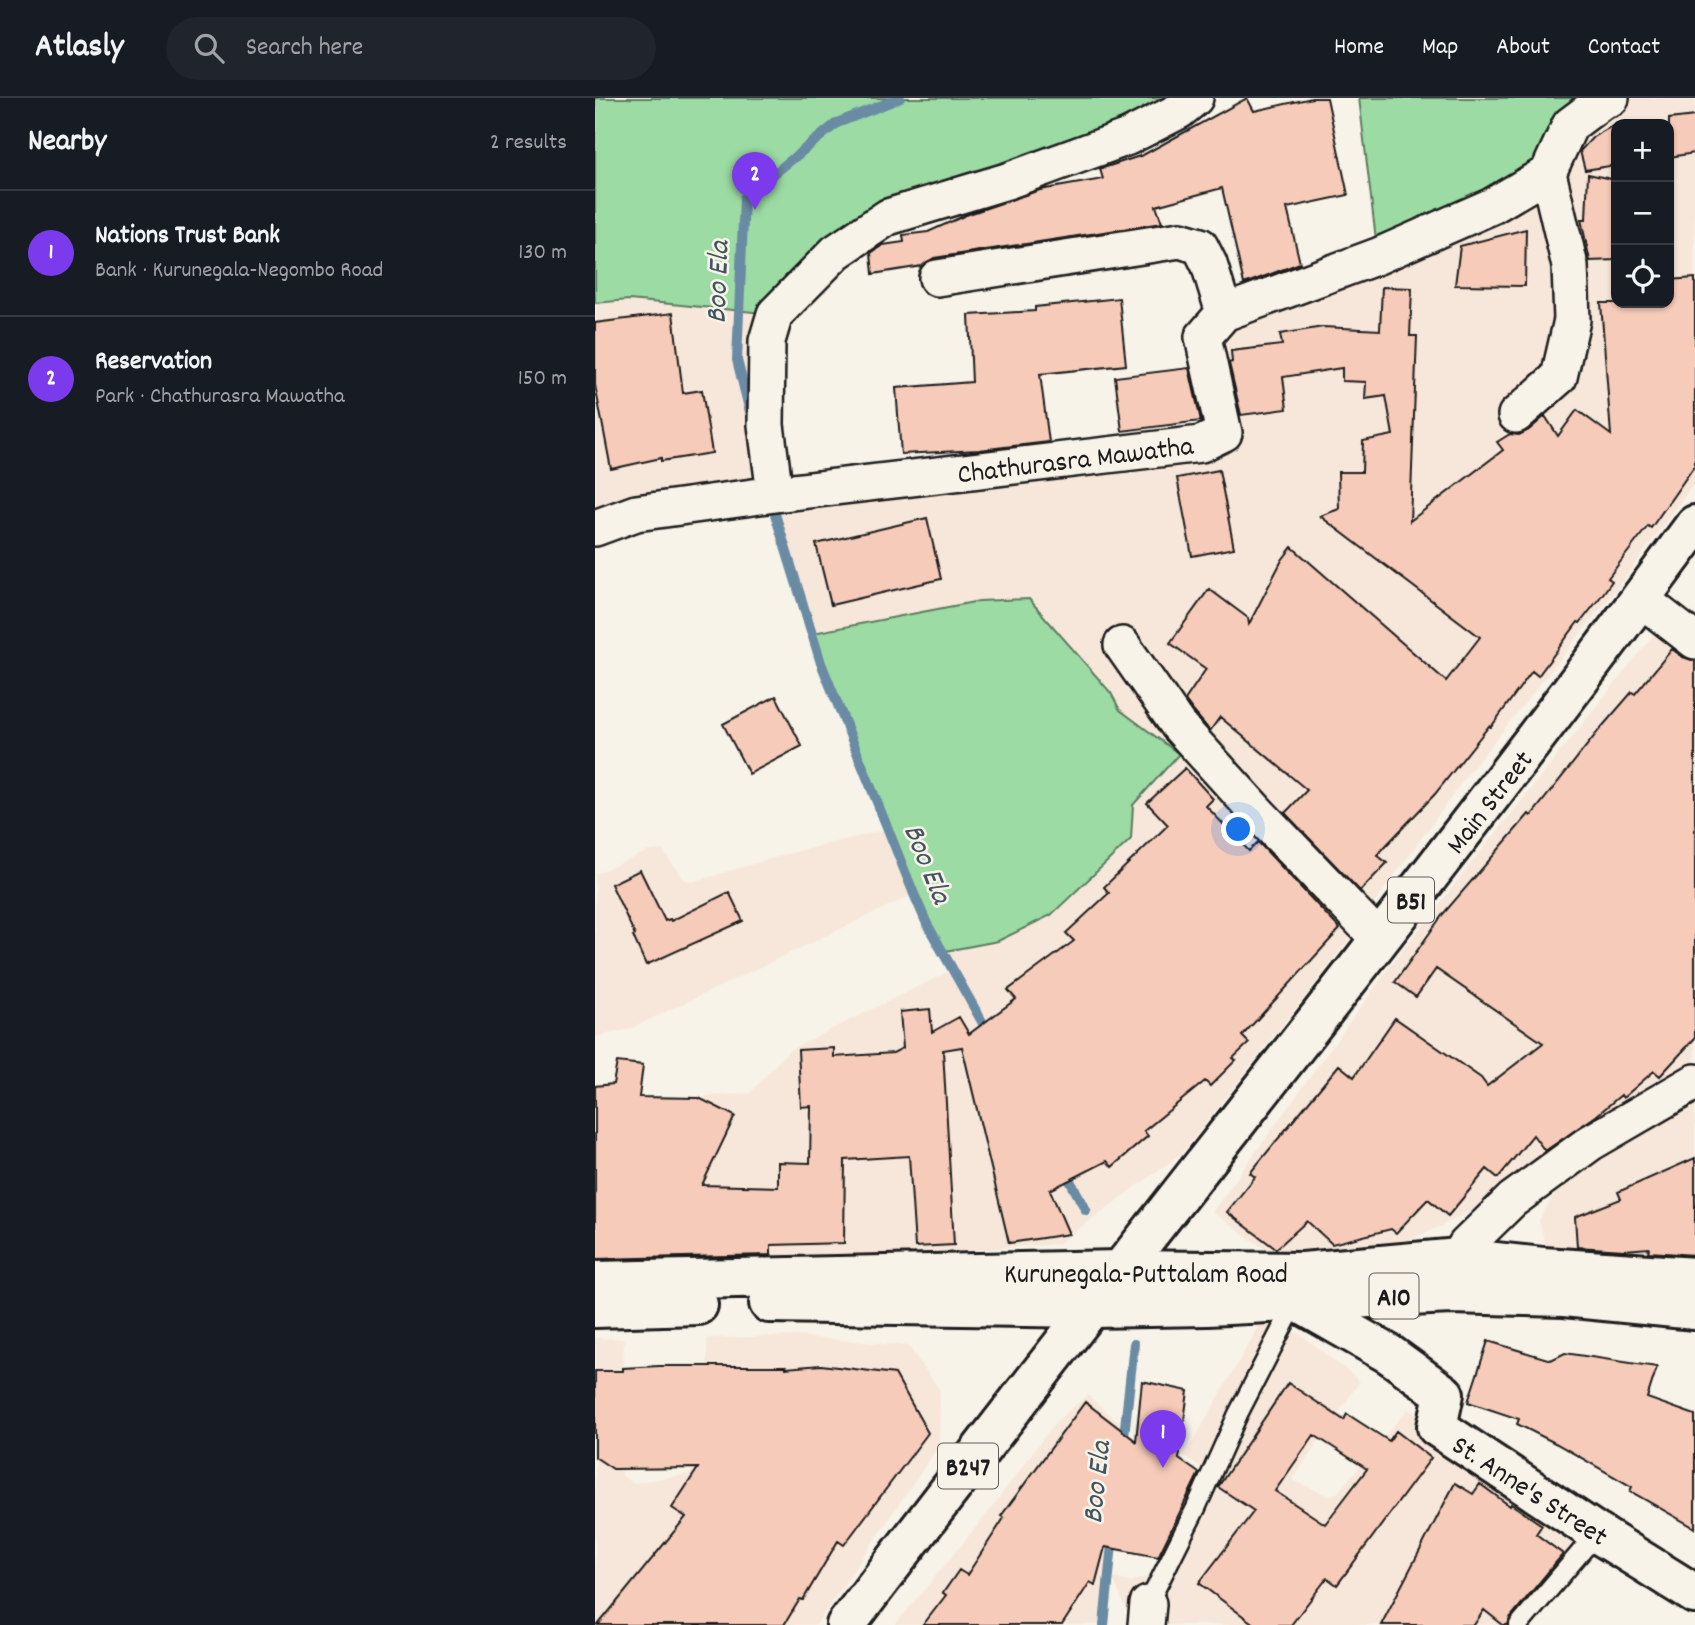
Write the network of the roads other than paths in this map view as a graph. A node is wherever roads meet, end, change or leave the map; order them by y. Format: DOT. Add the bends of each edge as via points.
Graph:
graph roads {
  1 [pos="1195,98"];
  2 [pos="1611,98"];
  3 [pos="1548,173"];
  4 [pos="937,278"];
  5 [pos="1224,313"];
  6 [pos="1516,415"];
  7 [pos="775,494"];
  8 [pos="1695,525"];
  9 [pos="595,528"];
  10 [pos="1641,599"];
  11 [pos="1695,641"];
  12 [pos="1122,645"];
  13 [pos="1380,940"];
  14 [pos="1695,1082"];
  15 [pos="1120,1270"];
  16 [pos="1455,1276"];
  17 [pos="1695,1277"];
  18 [pos="595,1281"];
  19 [pos="1300,1286"];
  20 [pos="595,1308"];
  21 [pos="1092,1308"];
  22 [pos="1695,1310"];
  23 [pos="1597,1533"];
  24 [pos="1695,1594"];
  25 [pos="1147,1615"];
  26 [pos="846,1625"];
  27 [pos="1519,1625"];
  1 -- 7 [label="street" via="1128,137 888,218 836,253 775,314 767,341 766,425"];
  2 -- 3 [label="street" via="1570,125"];
  3 -- 5 [label="street" via="1492,206 1378,256"];
  3 -- 6 [label="street" via="1570,266 1572,320 1559,377"];
  4 -- 5 [label="street" via="1180,240 1200,246"];
  5 -- 7 [label="street, Chathurasra Mawatha" via="1203,337 1224,433 1201,444"];
  7 -- 9 [label="street, Chathurasra Mawatha" via="636,513"];
  8 -- 10 [label="main road, Main Street / B51"];
  10 -- 11 [label="street"];
  10 -- 13 [label="main road, Main Street / B51"];
  12 -- 13 [label="street" via="1178,725"];
  13 -- 15 [label="main road, Main Street / B51"];
  14 -- 16 [label="street" via="1590,1143 1512,1200 1466,1245"];
  15 -- 18 [label="main road, Kurunegala-Puttalam Road / A10"];
  15 -- 19 [label="main road, Kurunegala-Puttalam Road / A10"];
  15 -- 21 [label="main road, Main Street"];
  16 -- 17 [label="main road, Kurunegala-Puttalam Road / A10" via="1543,1267"];
  16 -- 19 [label="main road, Kurunegala-Puttalam Road / A10"];
  16 -- 22 [label="main road, Kurunegala-Puttalam Road / A10" via="1563,1297"];
  19 -- 21 [label="main road, Kurunegala-Puttalam Road / A10" via="1207,1307"];
  19 -- 23 [label="main road, St. Anne's Street" via="1444,1394 1437,1427"];
  19 -- 25 [label="lane"];
  20 -- 21 [label="main road, Kurunegala-Puttalam Road / A10" via="795,1303"];
  21 -- 26 [label="main road, B247"];
  23 -- 24 [label="main road, St. Anne's Street"];
  23 -- 27 [label="lane"];
}
